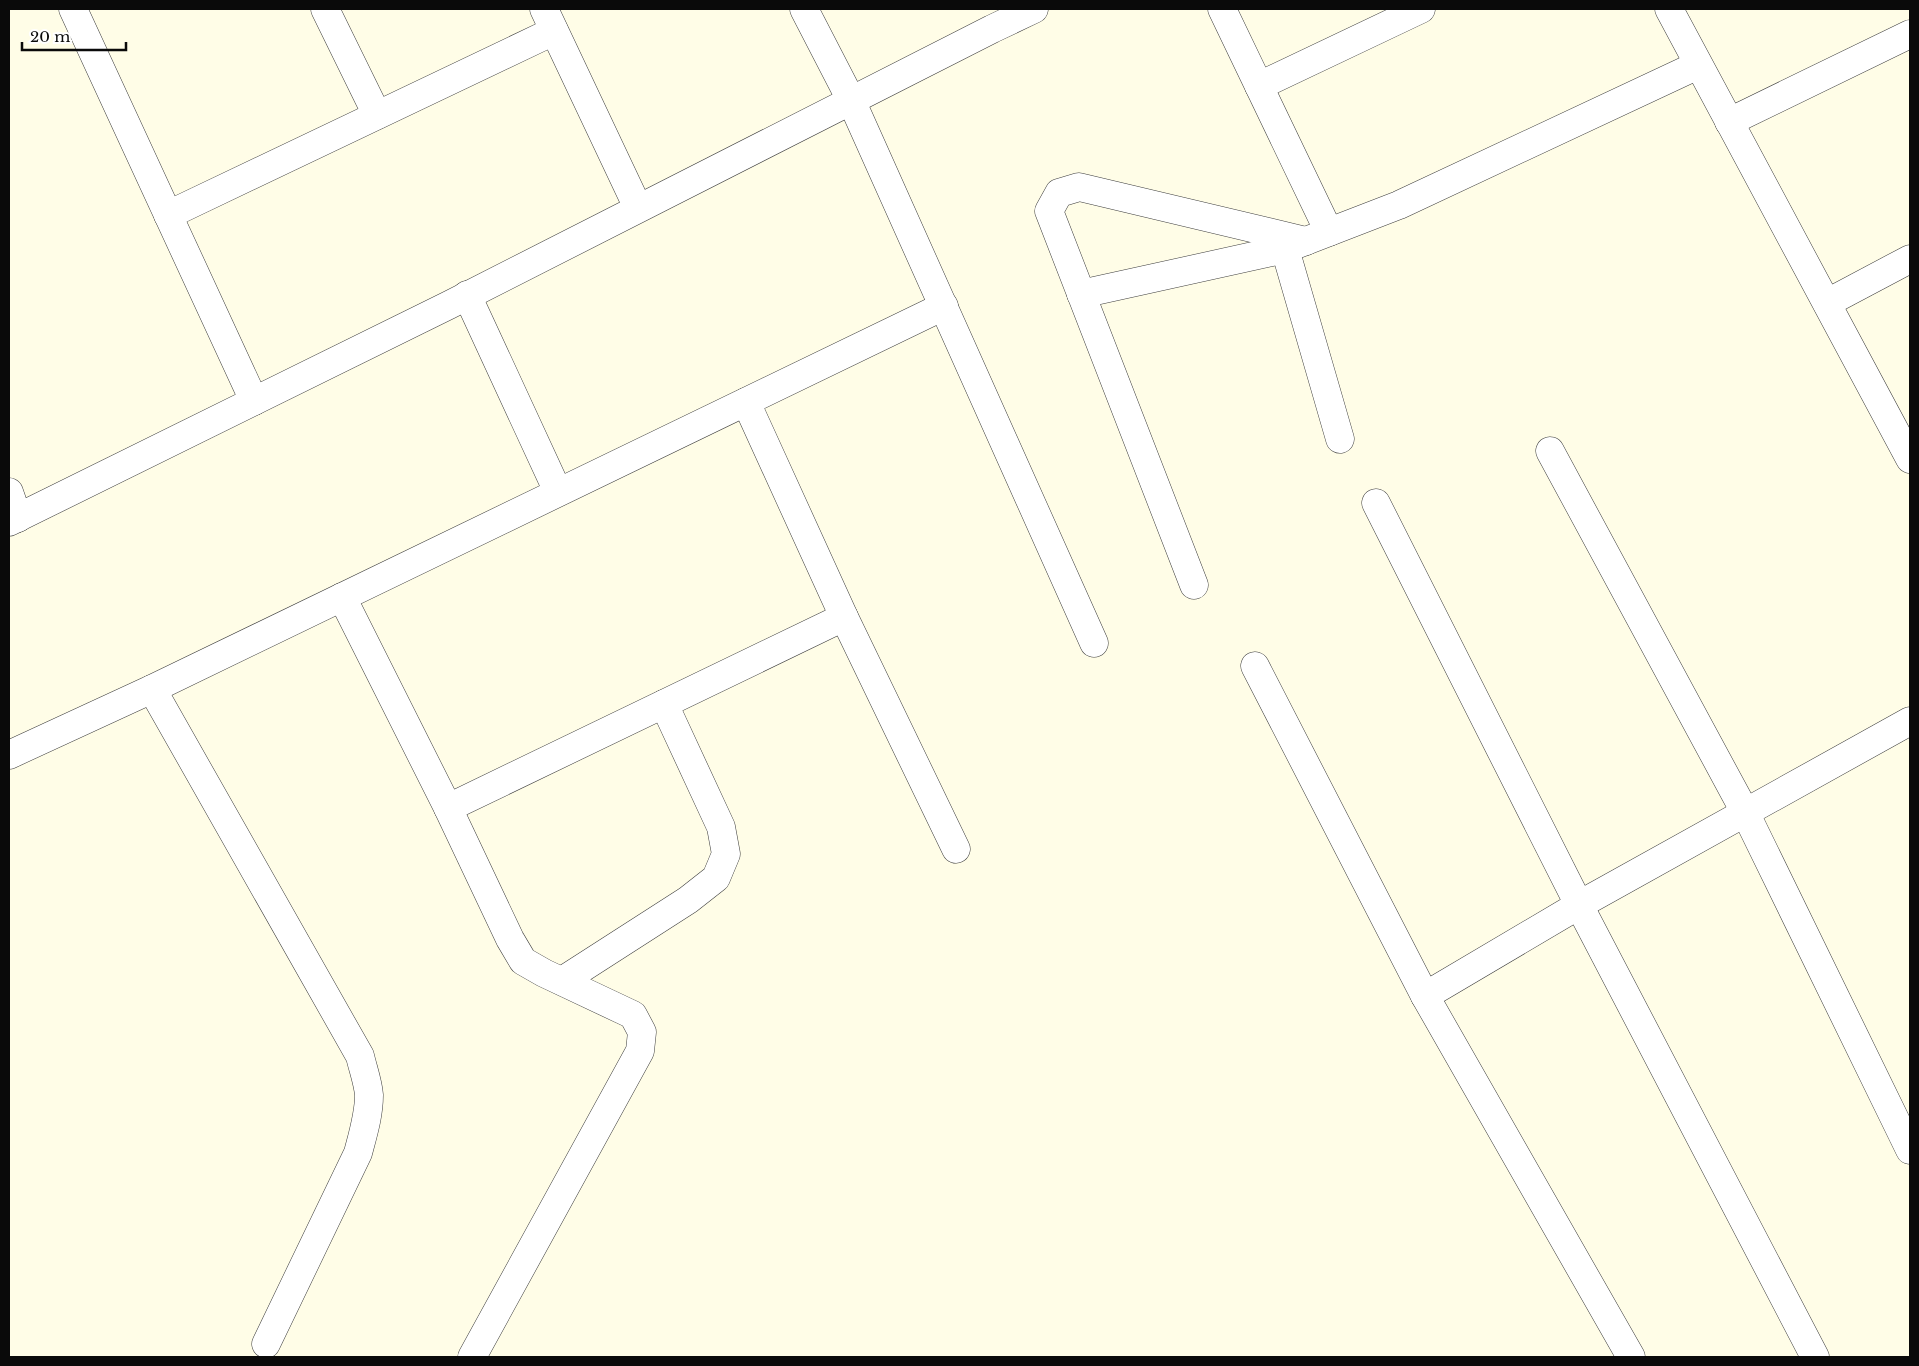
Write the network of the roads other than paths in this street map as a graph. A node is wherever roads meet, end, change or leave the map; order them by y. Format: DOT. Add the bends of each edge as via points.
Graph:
graph roads {
  1 [pos="72,9"];
  2 [pos="325,9"];
  3 [pos="804,9"];
  4 [pos="1034,9"];
  5 [pos="1222,9"];
  6 [pos="1421,9"];
  7 [pos="1669,9"];
  8 [pos="986,19"];
  9 [pos="549,20"];
  10 [pos="1910,34"];
  11 [pos="1698,64"];
  12 [pos="1259,86"];
  13 [pos="851,100"];
  14 [pos="377,115"];
  15 [pos="1729,122"];
  16 [pos="638,208"];
  17 [pos="168,215"];
  18 [pos="1306,241"];
  19 [pos="1910,259"];
  20 [pos="1081,294"];
  21 [pos="467,295"];
  22 [pos="1827,303"];
  23 [pos="944,306"];
  24 [pos="254,401"];
  25 [pos="746,402"];
  26 [pos="1340,439"];
  27 [pos="1550,451"];
  28 [pos="1910,459"];
  29 [pos="9,492"];
  30 [pos="558,492"];
  31 [pos="1376,503"];
  32 [pos="13,520"];
  33 [pos="1194,585"];
  34 [pos="342,597"];
  35 [pos="844,617"];
  36 [pos="1094,643"];
  37 [pos="1255,666"];
  38 [pos="152,690"];
  39 [pos="664,704"];
  40 [pos="1910,721"];
  41 [pos="9,755"];
  42 [pos="448,808"];
  43 [pos="1746,812"];
  44 [pos="956,849"];
  45 [pos="1579,906"];
  46 [pos="562,981"];
  47 [pos="1425,996"];
  48 [pos="1910,1150"];
  49 [pos="266,1344"];
  50 [pos="472,1357"];
  51 [pos="1631,1357"];
  52 [pos="1815,1357"];
  1 -- 17 [label="street"];
  2 -- 14 [label="street"];
  3 -- 13 [label="street"];
  4 -- 8 [label="street"];
  5 -- 12 [label="street"];
  6 -- 12 [label="street"];
  7 -- 11 [label="street"];
  8 -- 13 [label="street"];
  9 -- 14 [label="street"];
  9 -- 16 [label="street"];
  10 -- 15 [label="street"];
  11 -- 15 [label="street"];
  11 -- 18 [label="street" via="1399,205"];
  12 -- 18 [label="street"];
  13 -- 16 [label="street"];
  13 -- 23 [label="street"];
  14 -- 17 [label="street"];
  15 -- 22 [label="street"];
  16 -- 21 [label="street"];
  17 -- 24 [label="street"];
  18 -- 20 [label="street"];
  18 -- 20 [label="street" via="1079,187 1059,193 1049,211"];
  18 -- 26 [label="street"];
  19 -- 22 [label="street"];
  20 -- 33 [label="street"];
  21 -- 24 [label="street"];
  21 -- 30 [label="street"];
  22 -- 28 [label="street"];
  23 -- 25 [label="street"];
  23 -- 36 [label="street"];
  24 -- 32 [label="street"];
  25 -- 30 [label="street"];
  25 -- 35 [label="street"];
  27 -- 43 [label="street"];
  29 -- 32 [label="street"];
  30 -- 34 [label="street"];
  31 -- 45 [label="street"];
  34 -- 38 [label="street"];
  34 -- 42 [label="street"];
  35 -- 39 [label="street"];
  35 -- 44 [label="street"];
  37 -- 47 [label="street"];
  38 -- 41 [label="street"];
  38 -- 49 [label="street" via="360,1056 369,1095 358,1153"];
  39 -- 42 [label="street"];
  39 -- 46 [label="street" via="721,827 726,854 716,878 688,900"];
  40 -- 43 [label="street"];
  42 -- 46 [label="street" via="510,939 524,960"];
  43 -- 45 [label="street"];
  43 -- 48 [label="street"];
  45 -- 47 [label="street"];
  45 -- 52 [label="street"];
  46 -- 50 [label="street" via="633,1015 642,1032 640,1051"];
  47 -- 51 [label="street"];
}
